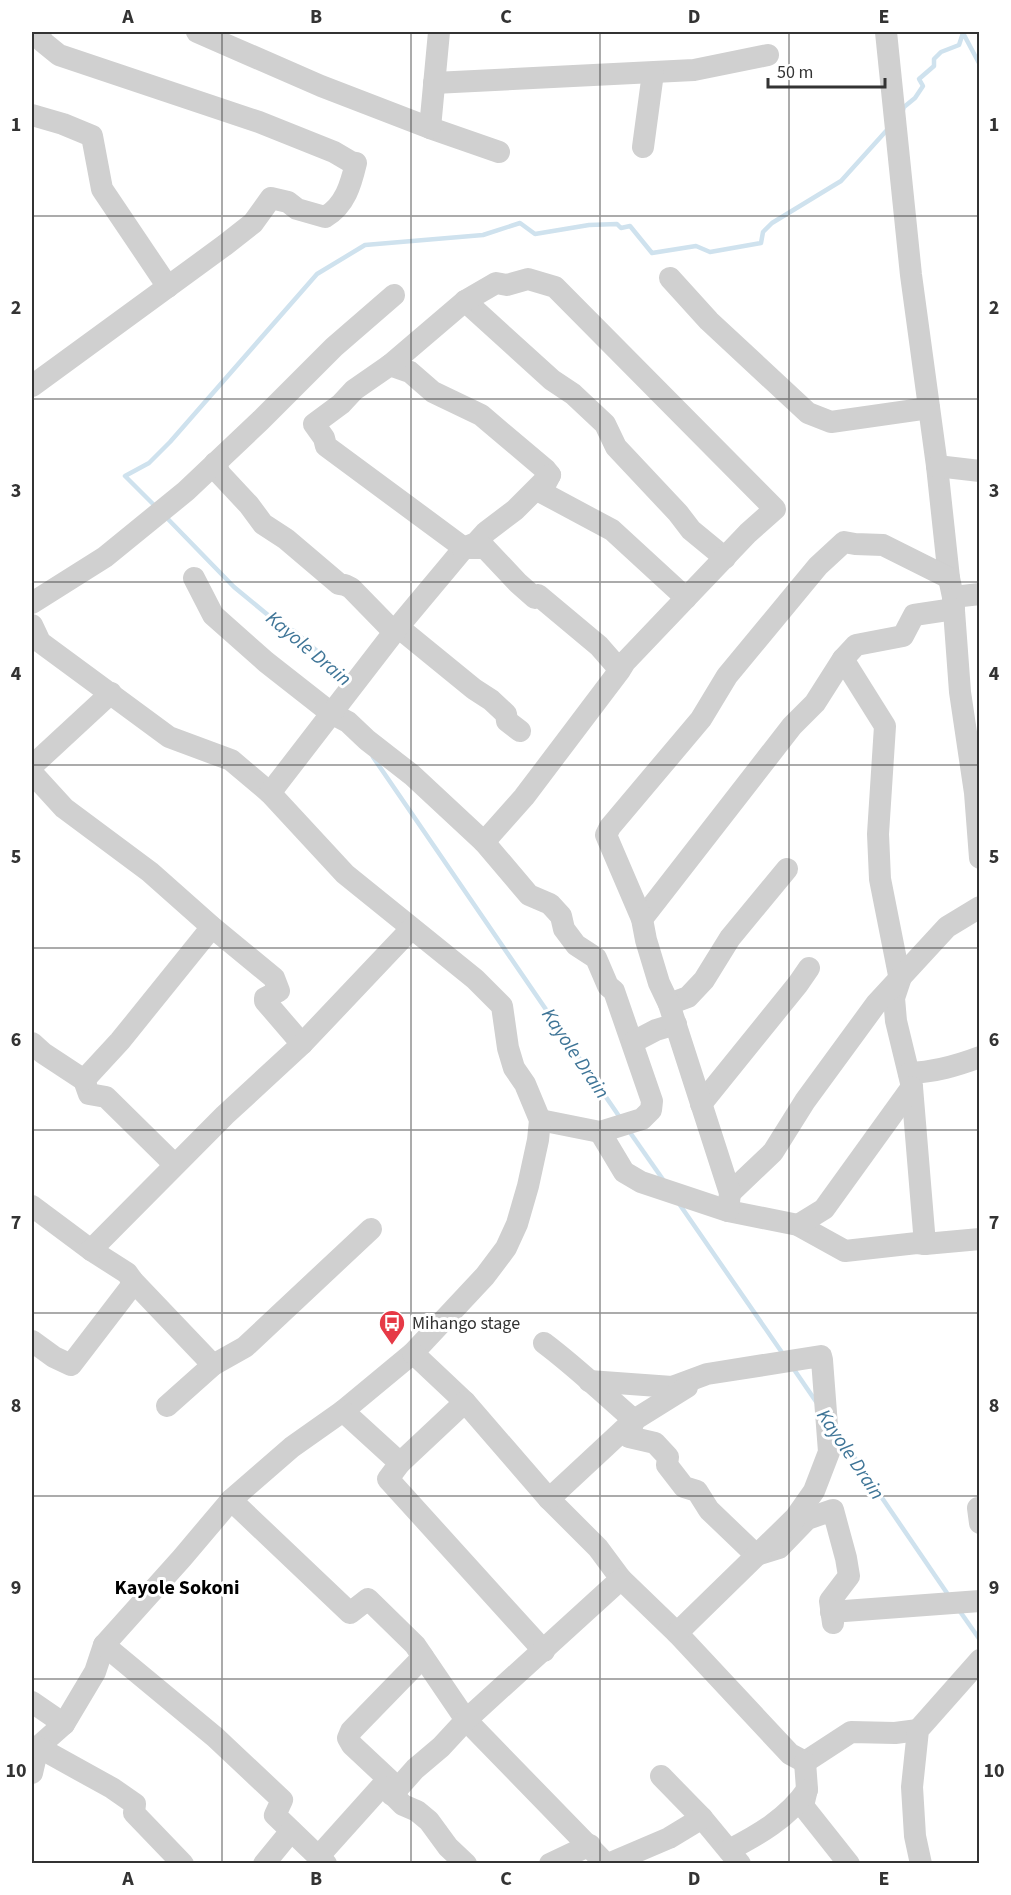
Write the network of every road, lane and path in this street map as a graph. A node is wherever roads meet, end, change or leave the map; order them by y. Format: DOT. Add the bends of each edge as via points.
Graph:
graph roads {
  1 [pos="38,32"];
  2 [pos="197,32"];
  3 [pos="439,32"];
  4 [pos="886,32"];
  5 [pos="768,56"];
  6 [pos="653,73"];
  7 [pos="434,83"];
  8 [pos="32,114"];
  9 [pos="430,128"];
  10 [pos="643,147"];
  11 [pos="499,152"];
  12 [pos="670,278"];
  13 [pos="168,287"];
  14 [pos="394,295"];
  15 [pos="465,301"];
  16 [pos="390,365"];
  17 [pos="32,386"];
  18 [pos="929,408"];
  19 [pos="215,462"];
  20 [pos="937,466"];
  21 [pos="980,471"];
  22 [pos="550,475"];
  23 [pos="464,548"];
  24 [pos="725,558"];
  25 [pos="194,578"];
  26 [pos="952,594"];
  27 [pos="980,594"];
  28 [pos="686,598"];
  29 [pos="32,603"];
  30 [pos="32,625"];
  31 [pos="398,627"];
  32 [pos="843,659"];
  33 [pos="620,670"];
  34 [pos="970,692"];
  35 [pos="111,693"];
  36 [pos="332,713"];
  37 [pos="520,731"];
  38 [pos="32,766"];
  39 [pos="32,773"];
  40 [pos="977,792"];
  41 [pos="270,793"];
  42 [pos="484,842"];
  43 [pos="980,858"];
  44 [pos="787,869"];
  45 [pos="980,907"];
  46 [pos="642,919"];
  47 [pos="212,927"];
  48 [pos="411,929"];
  49 [pos="809,968"];
  50 [pos="900,980"];
  51 [pos="672,1014"];
  52 [pos="633,1042"];
  53 [pos="32,1043"];
  54 [pos="302,1044"];
  55 [pos="980,1057"];
  56 [pos="84,1080"];
  57 [pos="911,1080"];
  58 [pos="701,1104"];
  59 [pos="540,1120"];
  60 [pos="600,1132"];
  61 [pos="174,1164"];
  62 [pos="729,1202"];
  63 [pos="32,1206"];
  64 [pos="798,1225"];
  65 [pos="371,1229"];
  66 [pos="980,1239"];
  67 [pos="925,1244"];
  68 [pos="91,1250"];
  69 [pos="132,1280"];
  70 [pos="32,1341"];
  71 [pos="544,1343"];
  72 [pos="413,1353"];
  73 [pos="213,1365"];
  74 [pos="708,1374"];
  75 [pos="589,1381"];
  76 [pos="465,1402"];
  77 [pos="167,1406"];
  78 [pos="343,1411"];
  79 [pos="634,1420"];
  80 [pos="400,1463"];
  81 [pos="549,1499"];
  82 [pos="231,1500"];
  83 [pos="980,1508"];
  84 [pos="980,1523"];
  85 [pos="756,1555"];
  86 [pos="621,1579"];
  87 [pos="980,1601"];
  88 [pos="677,1633"];
  89 [pos="104,1645"];
  90 [pos="544,1651"];
  91 [pos="423,1657"];
  92 [pos="980,1660"];
  93 [pos="32,1702"];
  94 [pos="466,1720"];
  95 [pos="64,1724"];
  96 [pos="918,1730"];
  97 [pos="38,1747"];
  98 [pos="805,1762"];
  99 [pos="32,1773"];
  100 [pos="661,1776"];
  101 [pos="807,1789"];
  102 [pos="395,1792"];
  103 [pos="702,1818"];
  104 [pos="291,1831"];
  105 [pos="590,1845"];
  106 [pos="734,1857"];
  107 [pos="322,1860"];
  108 [pos="183,1863"];
  109 [pos="264,1863"];
  110 [pos="466,1863"];
  111 [pos="550,1863"];
  112 [pos="607,1863"];
  113 [pos="849,1863"];
  114 [pos="921,1863"];
  1 -- 13 [label="street" via="43,42 59,55 259,122 356,163 351,184 333,213 325,217 271,198 253,223"];
  2 -- 9 [label="street"];
  3 -- 7 [label="street"];
  4 -- 18 [label="street"];
  5 -- 6 [label="street" via="694,70"];
  6 -- 7 [label="street"];
  6 -- 10 [label="street"];
  7 -- 9 [label="street"];
  8 -- 13 [label="street" via="92,136 102,189"];
  9 -- 11 [label="street"];
  12 -- 18 [label="street" via="709,321 808,414 831,422"];
  13 -- 17 [label="street"];
  14 -- 19 [label="street"];
  15 -- 16 [label="street"];
  15 -- 24 [label="street" via="605,424 616,447 691,530"];
  15 -- 24 [label="street" via="496,283 507,285 528,279 555,287 775,508"];
  16 -- 22 [label="street" via="410,372 433,392 481,415"];
  16 -- 23 [label="street" via="314,424 326,446"];
  18 -- 20 [label="street"];
  19 -- 29 [label="street" via="105,557"];
  19 -- 31 [label="street" via="220,474 263,524 339,584 351,588 393,630"];
  20 -- 21 [label="street"];
  20 -- 26 [label="street"];
  22 -- 23 [label="street" via="515,510 476,543"];
  22 -- 28 [label="street" via="541,492 612,530"];
  23 -- 31 [label="street"];
  23 -- 33 [label="street" via="485,548 518,583 599,646"];
  24 -- 28 [label="street"];
  25 -- 36 [label="street" via="213,615"];
  26 -- 27 [label="street"];
  26 -- 32 [label="street" via="914,615 903,636 856,645"];
  26 -- 34 [label="street"];
  26 -- 46 [label="street" via="883,545 844,542 818,566 727,676 701,719 606,835"];
  28 -- 33 [label="street"];
  30 -- 35 [label="street" via="40,642"];
  31 -- 36 [label="street"];
  31 -- 37 [label="street" via="491,700"];
  32 -- 46 [label="street" via="815,702 792,726"];
  32 -- 50 [label="street" via="885,726 878,834 880,879"];
  33 -- 42 [label="street"];
  34 -- 40 [label="street"];
  35 -- 38 [label="street"];
  35 -- 41 [label="street" via="170,737 231,760"];
  36 -- 41 [label="street"];
  36 -- 42 [label="street" via="412,775"];
  39 -- 47 [label="street" via="64,808 150,872"];
  40 -- 43 [label="street"];
  41 -- 48 [label="street" via="345,874"];
  42 -- 52 [label="street" via="529,895 550,904 561,916 564,929 576,945 596,958 614,991"];
  44 -- 51 [label="street" via="730,938 704,980"];
  45 -- 50 [label="street" via="947,927"];
  46 -- 51 [label="street" via="659,983"];
  47 -- 54 [label="street" via="274,978 279,991 265,1001"];
  47 -- 56 [label="street"];
  48 -- 54 [label="street"];
  48 -- 59 [label="street" via="475,979 502,1006 514,1068"];
  49 -- 58 [label="street"];
  50 -- 57 [label="street" via="894,998 896,1021"];
  50 -- 62 [label="street" via="876,1004 773,1152"];
  51 -- 52 [label="street" via="656,1030"];
  51 -- 58 [label="street"];
  52 -- 60 [label="street" via="652,1101 651,1110 642,1119"];
  53 -- 56 [label="street"];
  54 -- 61 [label="street"];
  55 -- 57 [label="street"];
  56 -- 61 [label="street" via="89,1094 106,1096"];
  57 -- 64 [label="street" via="824,1209"];
  57 -- 67 [label="street"];
  58 -- 62 [label="street"];
  59 -- 60 [label="street"];
  59 -- 72 [label="street" via="528,1186 506,1248"];
  60 -- 62 [label="street" via="624,1172 641,1182"];
  61 -- 68 [label="street"];
  62 -- 64 [label="street"];
  63 -- 68 [label="street"];
  64 -- 67 [label="street" via="845,1251"];
  65 -- 73 [label="street" via="244,1347"];
  66 -- 67 [label="street"];
  68 -- 69 [label="street" via="128,1273"];
  69 -- 70 [label="street" via="130,1288 71,1365"];
  69 -- 73 [label="street"];
  71 -- 75 [label="street"];
  72 -- 76 [label="street"];
  72 -- 78 [label="street"];
  73 -- 77 [label="street"];
  74 -- 75 [label="street" via="672,1387"];
  74 -- 79 [label="street"];
  74 -- 85 [label="street" via="821,1356 829,1452 814,1491 795,1518"];
  75 -- 79 [label="street"];
  76 -- 80 [label="street"];
  76 -- 81 [label="street"];
  78 -- 80 [label="street"];
  78 -- 82 [label="street" via="292,1447"];
  79 -- 81 [label="street"];
  79 -- 85 [label="street" via="629,1437 655,1443 668,1456 666,1466 674,1477 684,1487 697,1491 709,1510"];
  80 -- 90 [label="street" via="388,1479"];
  81 -- 86 [label="street"];
  82 -- 89 [label="street"];
  82 -- 91 [label="street" via="350,1613 368,1599"];
  83 -- 84 [label="street"];
  85 -- 87 [label="street" via="779,1548 807,1519 832,1510 849,1576 830,1600 832,1617"];
  85 -- 88 [label="street"];
  86 -- 88 [label="street"];
  86 -- 90 [label="street"];
  88 -- 98 [label="street" via="790,1754"];
  89 -- 95 [label="street" via="95,1672"];
  89 -- 104 [label="street" via="215,1737 282,1800 275,1815"];
  90 -- 94 [label="street"];
  91 -- 94 [label="street"];
  91 -- 102 [label="street" via="348,1738"];
  92 -- 96 [label="street"];
  93 -- 95 [label="street"];
  94 -- 102 [label="street"];
  94 -- 105 [label="street"];
  95 -- 97 [label="street"];
  96 -- 98 [label="street" via="851,1732"];
  96 -- 114 [label="street" via="912,1787"];
  97 -- 99 [label="street"];
  97 -- 108 [label="street" via="135,1804 134,1813"];
  98 -- 101 [label="street"];
  100 -- 103 [label="street"];
  101 -- 106 [label="street" via="793,1808"];
  101 -- 113 [label="street" via="803,1806"];
  102 -- 107 [label="street" via="380,1788"];
  102 -- 110 [label="street" via="403,1805 429,1821"];
  103 -- 106 [label="street"];
  103 -- 112 [label="street" via="669,1838"];
  104 -- 107 [label="street"];
  104 -- 109 [label="street"];
  105 -- 111 [label="street"];
  105 -- 112 [label="street"];
}
